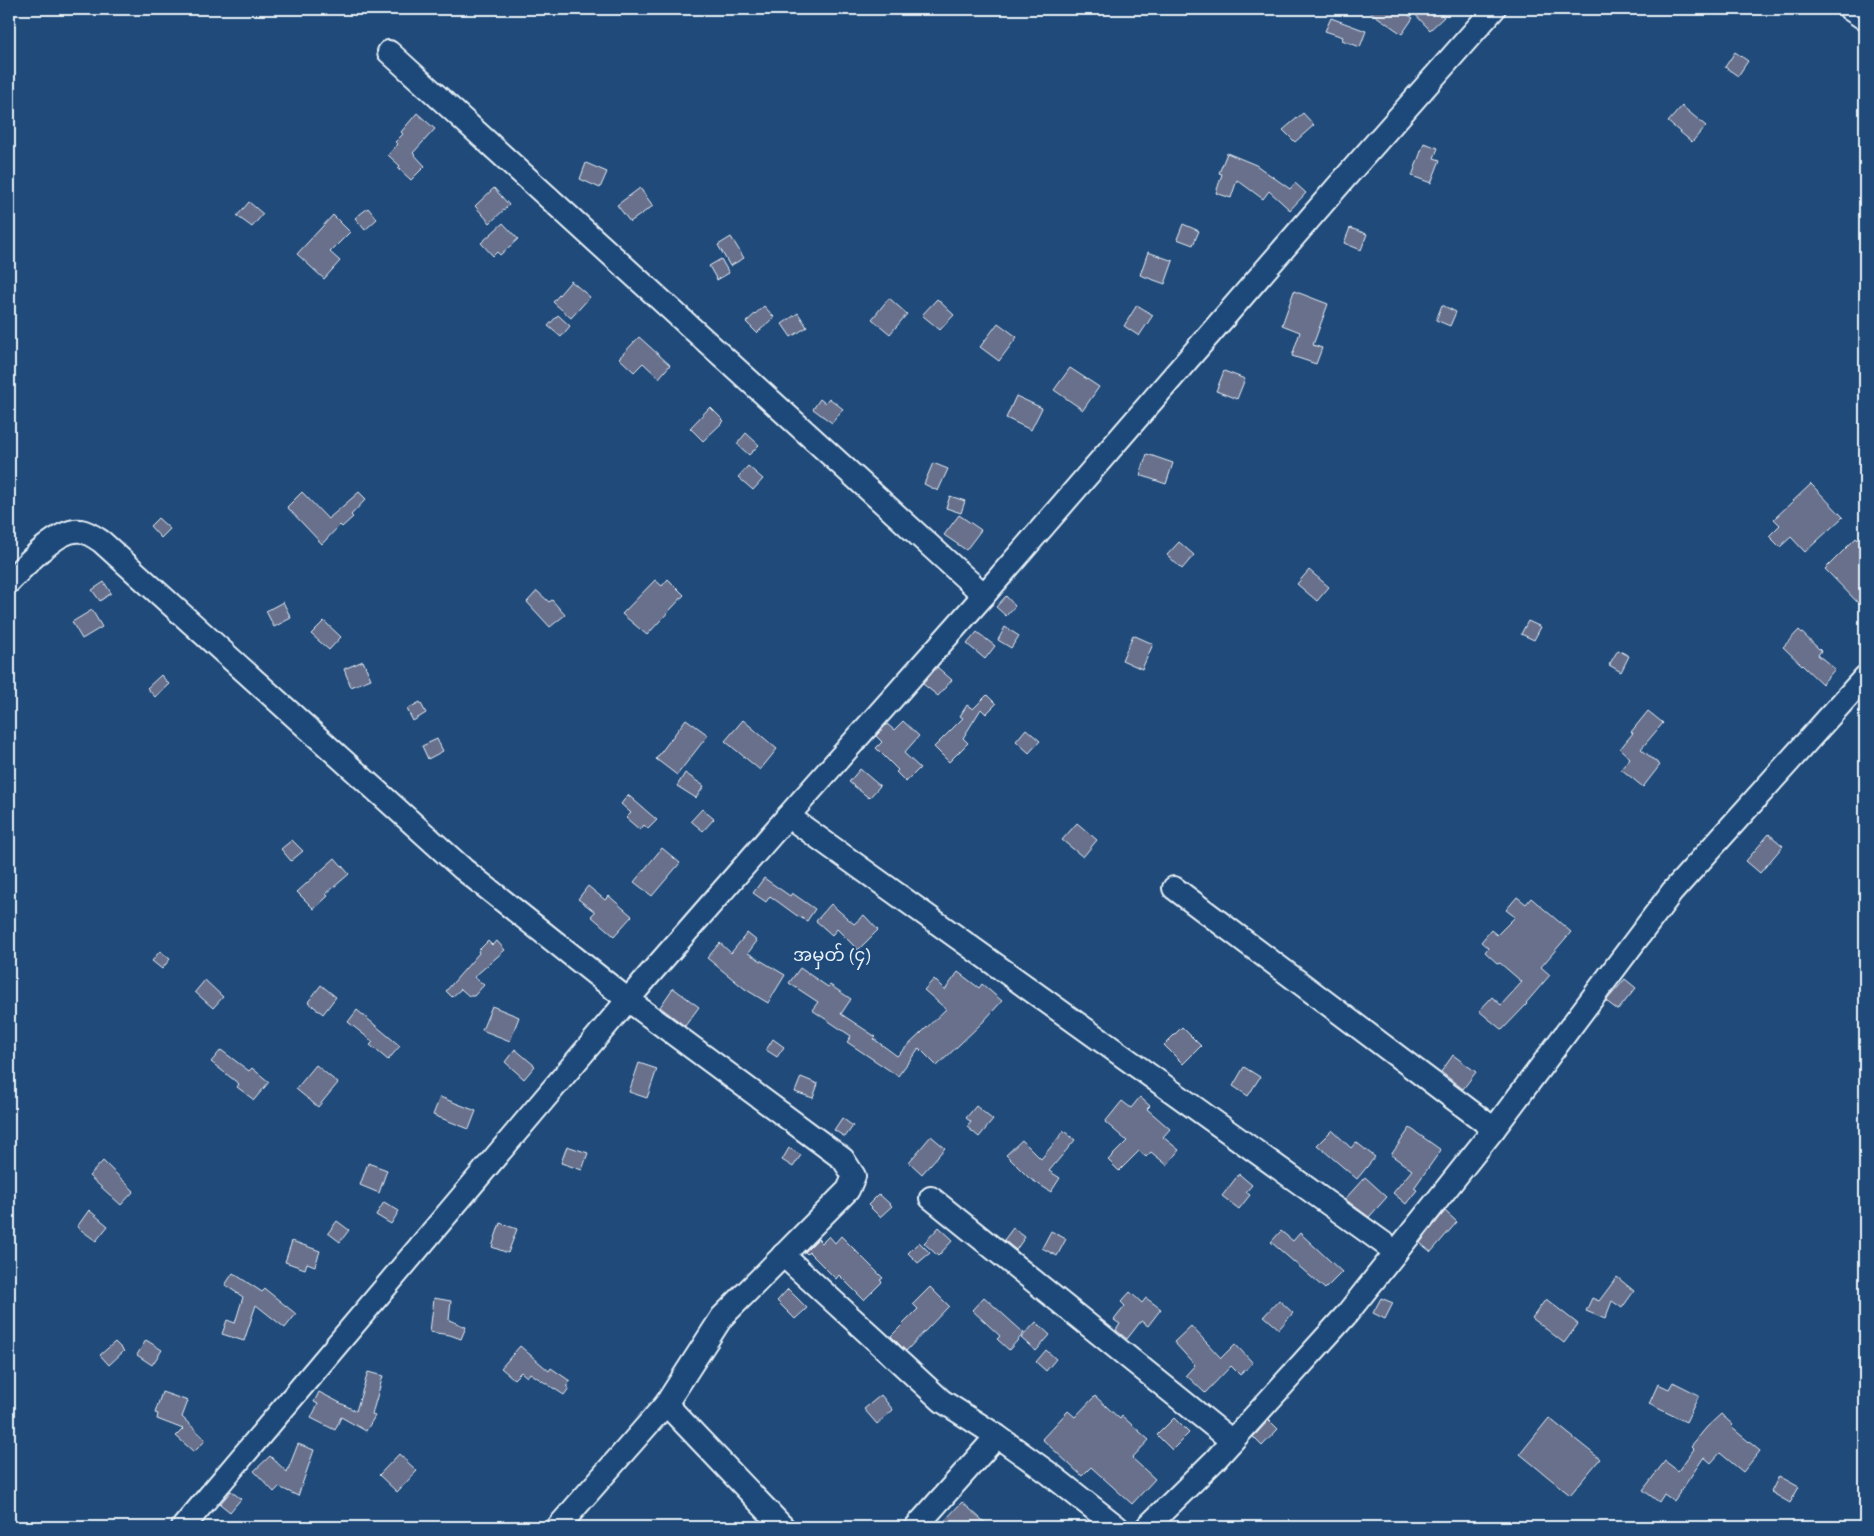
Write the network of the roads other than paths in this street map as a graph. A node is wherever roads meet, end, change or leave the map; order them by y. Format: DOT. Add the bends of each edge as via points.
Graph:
graph roads {
  1 [pos="1494,9"];
  2 [pos="1850,9"];
  3 [pos="1865,19"];
  4 [pos="389,52"];
  5 [pos="9,582"];
  6 [pos="984,595"];
  7 [pos="1865,677"];
  8 [pos="788,816"];
  9 [pos="1174,888"];
  10 [pos="628,1000"];
  11 [pos="1494,1129"];
  12 [pos="931,1198"];
  13 [pos="1396,1252"];
  14 [pos="783,1255"];
  15 [pos="666,1404"];
  16 [pos="997,1436"];
  17 [pos="1232,1442"];
  18 [pos="182,1527"];
  19 [pos="558,1527"];
  20 [pos="783,1527"];
  21 [pos="916,1527"];
  22 [pos="1117,1527"];
  23 [pos="1147,1527"];
  1 -- 6 [label="street"];
  2 -- 3 [label="street"];
  4 -- 6 [label="street"];
  5 -- 10 [label="street" via="39,551 68,532 82,530 102,542 463,869"];
  6 -- 8 [label="street"];
  7 -- 11 [label="street" via="1672,892"];
  8 -- 10 [label="street"];
  8 -- 13 [label="street"];
  9 -- 11 [label="street"];
  10 -- 14 [label="street" via="843,1159 854,1176 848,1190"];
  10 -- 18 [label="street"];
  11 -- 13 [label="street"];
  12 -- 17 [label="street"];
  13 -- 17 [label="street" via="1346,1315"];
  14 -- 15 [label="street" via="722,1317"];
  14 -- 16 [label="street" via="942,1401"];
  15 -- 19 [label="street"];
  15 -- 20 [label="street"];
  16 -- 21 [label="street"];
  16 -- 22 [label="street"];
  17 -- 23 [label="street"];
}
